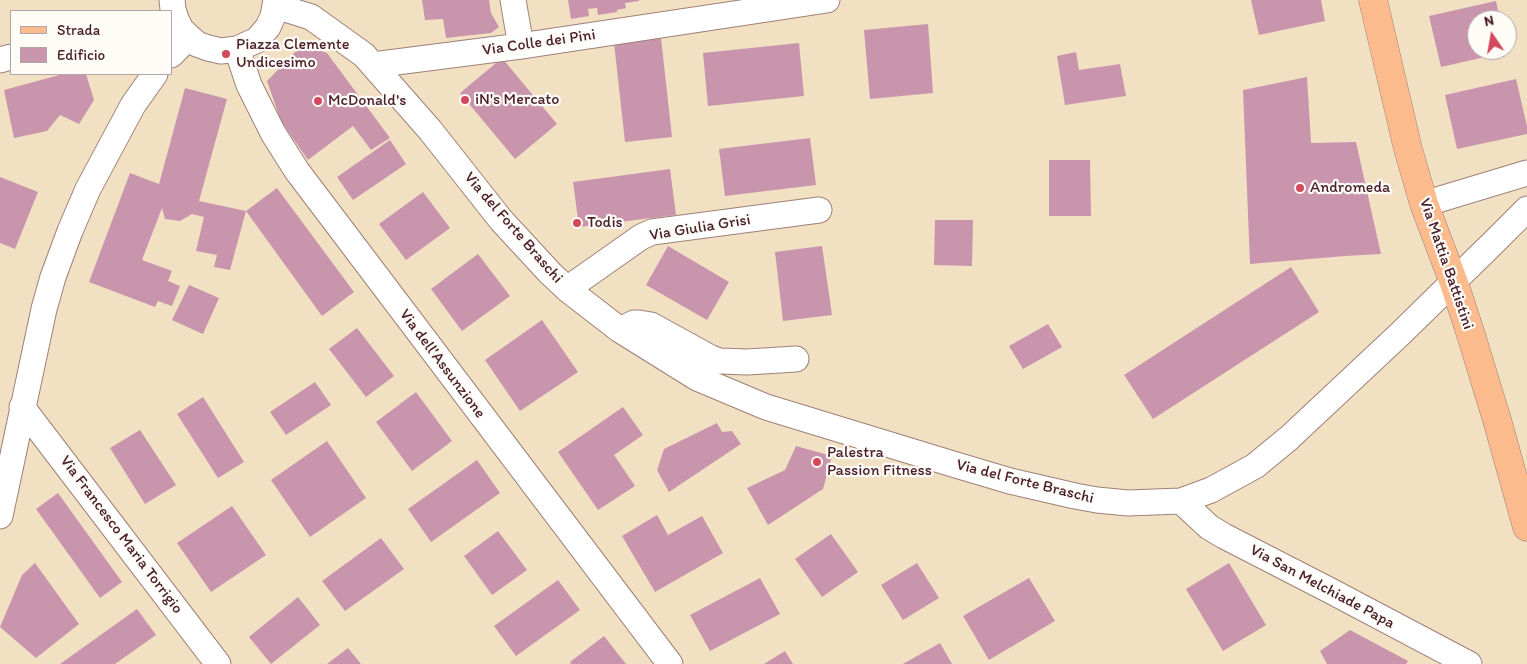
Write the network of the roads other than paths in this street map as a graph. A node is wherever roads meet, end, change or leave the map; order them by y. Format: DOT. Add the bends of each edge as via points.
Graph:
graph roads {
  1 [pos="513,0"];
  2 [pos="827,0"];
  3 [pos="1373,0"];
  4 [pos="276,3"];
  5 [pos="171,7"];
  6 [pos="180,46"];
  7 [pos="521,46"];
  8 [pos="237,50"];
  9 [pos="373,64"];
  10 [pos="154,75"];
  11 [pos="1527,173"];
  12 [pos="1424,204"];
  13 [pos="1527,208"];
  14 [pos="819,210"];
  15 [pos="1454,283"];
  16 [pos="567,289"];
  17 [pos="620,330"];
  18 [pos="796,360"];
  19 [pos="22,407"];
  20 [pos="1181,501"];
  21 [pos="0,516"];
  22 [pos="1527,527"];
  23 [pos="218,664"];
  24 [pos="670,664"];
  25 [pos="1469,664"];
  1 -- 7 [label="street"];
  2 -- 7 [label="street, Via Colle dei Pini"];
  3 -- 12 [label="main road, Via Mattia Battistini"];
  4 -- 8 [label="street" via="268,27 257,40"];
  4 -- 9 [label="street, Via del Forte Braschi" via="311,17"];
  5 -- 6 [label="street"];
  6 -- 8 [label="street"];
  7 -- 9 [label="street, Via Colle dei Pini"];
  8 -- 24 [label="street, Via dell'Assunzione" via="249,85 297,171"];
  9 -- 16 [label="street, Via del Forte Braschi" via="501,220"];
  10 -- 19 [label="street" via="133,105 92,181 70,231 44,309"];
  11 -- 12 [label="street"];
  12 -- 15 [label="main road, Via Mattia Battistini"];
  13 -- 15 [label="street, Via del Forte Braschi"];
  14 -- 16 [label="street, Via Giulia Grisi" via="652,232"];
  15 -- 20 [label="street, Via del Forte Braschi" via="1266,458 1241,475"];
  15 -- 22 [label="main road, Via Mattia Battistini"];
  16 -- 17 [label="street, Via del Forte Braschi"];
  17 -- 18 [label="street" via="634,323 645,323 720,361"];
  17 -- 20 [label="street, Via del Forte Braschi" via="709,384 766,407 974,471 1075,496 1128,503"];
  19 -- 21 [label="street"];
  19 -- 23 [label="street, Via Francesco Maria Torrigio"];
  20 -- 25 [label="street, Via San Melchiade Papa" via="1224,536"];
}
